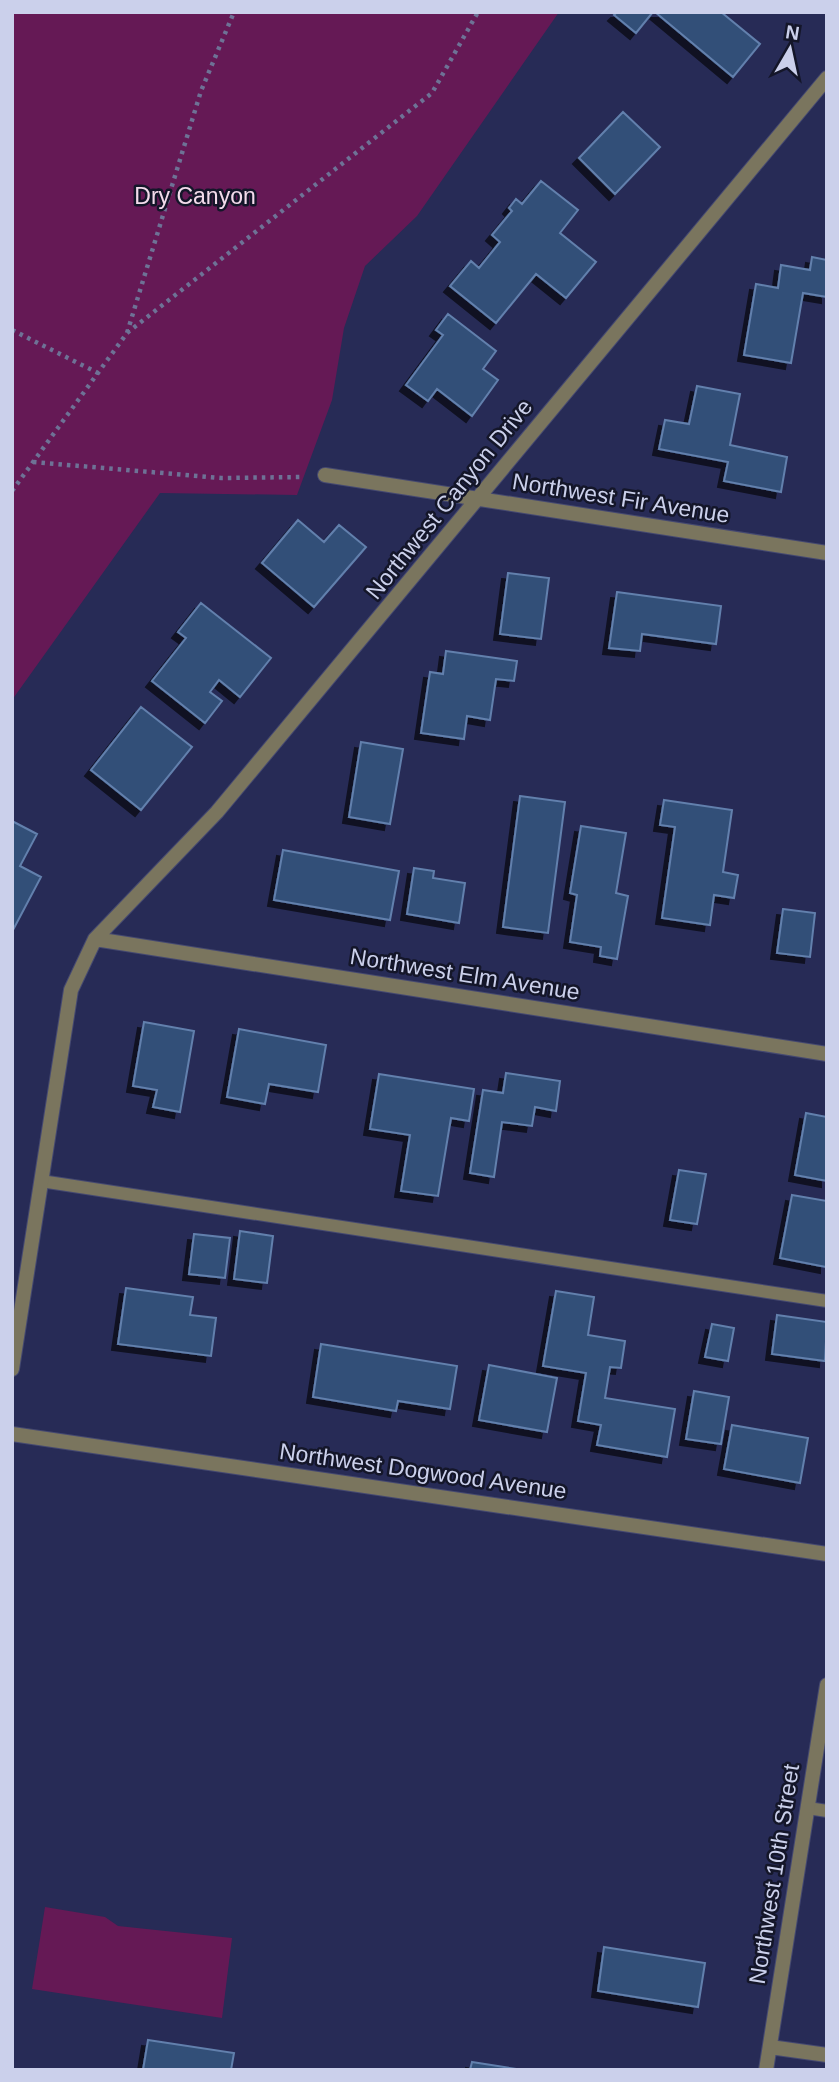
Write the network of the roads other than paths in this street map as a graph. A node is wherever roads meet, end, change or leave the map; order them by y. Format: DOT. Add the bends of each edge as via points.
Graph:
graph roads {
  1 [pos="827,78"];
  2 [pos="326,475"];
  3 [pos="478,499"];
  4 [pos="827,553"];
  5 [pos="95,939"];
  6 [pos="827,1054"];
  7 [pos="41,1181"];
  8 [pos="827,1301"];
  9 [pos="12,1369"];
  10 [pos="12,1434"];
  11 [pos="827,1554"];
  12 [pos="827,1685"];
  13 [pos="808,1808"];
  14 [pos="827,1811"];
  15 [pos="770,2046"];
  16 [pos="827,2055"];
  17 [pos="766,2070"];
  1 -- 3 [label="street, Northwest Canyon Drive"];
  2 -- 3 [label="street, Northwest Fir Avenue"];
  3 -- 4 [label="street, Northwest Fir Avenue"];
  3 -- 5 [label="street, Northwest Canyon Drive" via="217,812"];
  5 -- 6 [label="street, Northwest Elm Avenue"];
  5 -- 7 [label="street, Northwest Canyon Drive" via="71,990"];
  7 -- 8 [label="lane"];
  7 -- 9 [label="street, Northwest Canyon Drive"];
  10 -- 11 [label="street, Northwest Dogwood Avenue"];
  12 -- 13 [label="street, Northwest 10th Street"];
  13 -- 14 [label="lane"];
  13 -- 15 [label="street, Northwest 10th Street"];
  15 -- 16 [label="street"];
  15 -- 17 [label="street, Northwest 10th Street"];
}
